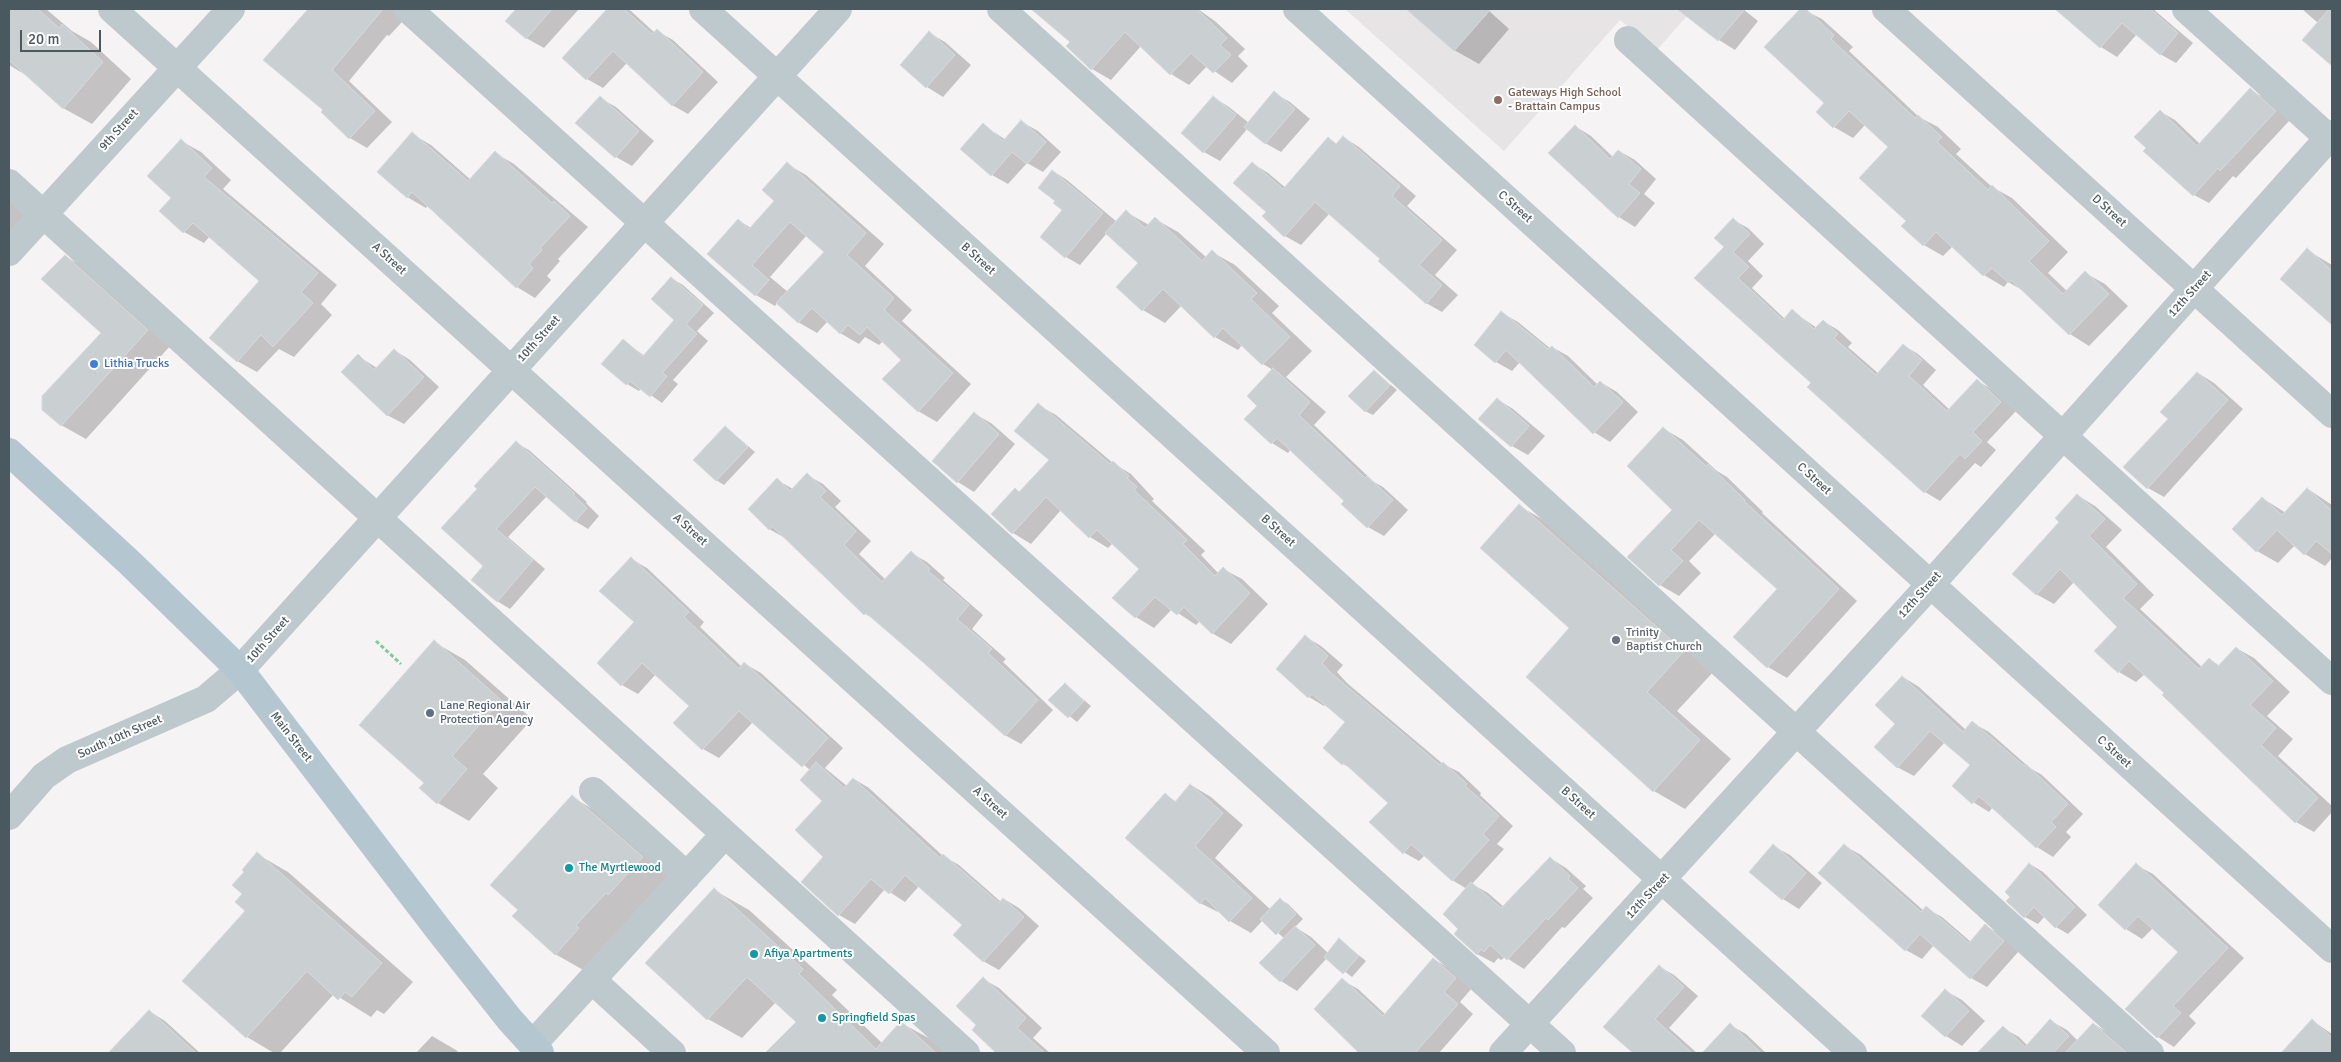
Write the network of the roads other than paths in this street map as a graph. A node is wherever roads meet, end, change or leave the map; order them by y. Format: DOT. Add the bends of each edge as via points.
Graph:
graph roads {
  1 [pos="112,9"];
  2 [pos="231,9"];
  3 [pos="408,9"];
  4 [pos="703,9"];
  5 [pos="838,9"];
  6 [pos="1001,9"];
  7 [pos="1297,9"];
  8 [pos="1886,9"];
  9 [pos="2186,9"];
  10 [pos="1628,40"];
  11 [pos="176,67"];
  12 [pos="777,76"];
  13 [pos="2331,137"];
  14 [pos="9,183"];
  15 [pos="43,214"];
  16 [pos="644,224"];
  17 [pos="9,252"];
  18 [pos="2195,289"];
  19 [pos="512,369"];
  20 [pos="2332,414"];
  21 [pos="2064,436"];
  22 [pos="9,452"];
  23 [pos="378,518"];
  24 [pos="1930,585"];
  25 [pos="240,670"];
  26 [pos="2332,680"];
  27 [pos="1796,732"];
  28 [pos="593,791"];
  29 [pos="9,816"];
  30 [pos="725,834"];
  31 [pos="687,876"];
  32 [pos="1662,880"];
  33 [pos="2332,949"];
  34 [pos="592,980"];
  35 [pos="1530,1024"];
  36 [pos="536,1049"];
  37 [pos="672,1053"];
  38 [pos="966,1053"];
  39 [pos="1266,1053"];
  40 [pos="1503,1053"];
  41 [pos="1562,1053"];
  42 [pos="1853,1053"];
  43 [pos="2150,1053"];
  1 -- 11 [label="street, A Street"];
  2 -- 11 [label="street, 9th Street"];
  3 -- 16 [label="street"];
  4 -- 12 [label="street, B Street"];
  5 -- 12 [label="street, 10th Street"];
  6 -- 27 [label="street"];
  7 -- 24 [label="street, C Street"];
  8 -- 18 [label="street, D Street"];
  9 -- 13 [label="street"];
  10 -- 21 [label="street"];
  11 -- 15 [label="street, 9th Street"];
  11 -- 19 [label="street, A Street"];
  12 -- 16 [label="street, 10th Street"];
  12 -- 32 [label="street, B Street"];
  13 -- 18 [label="street, 12th Street"];
  14 -- 15 [label="street"];
  15 -- 17 [label="street, 9th Street"];
  15 -- 23 [label="street"];
  16 -- 19 [label="street, 10th Street"];
  16 -- 35 [label="street"];
  18 -- 20 [label="street, D Street"];
  18 -- 21 [label="street, 12th Street"];
  19 -- 23 [label="street, 10th Street"];
  19 -- 39 [label="street, A Street"];
  21 -- 24 [label="street, 12th Street"];
  21 -- 26 [label="street"];
  22 -- 25 [label="main road, Main Street"];
  23 -- 25 [label="street, 10th Street"];
  23 -- 30 [label="street"];
  24 -- 27 [label="street, 12th Street"];
  24 -- 33 [label="street, C Street"];
  25 -- 29 [label="street, South 10th Street" via="206,699 67,760 44,776"];
  25 -- 36 [label="main road, Main Street" via="438,929"];
  27 -- 32 [label="street, 12th Street"];
  27 -- 43 [label="street"];
  28 -- 31 [label="street"];
  30 -- 31 [label="street"];
  30 -- 38 [label="street"];
  31 -- 34 [label="street"];
  32 -- 35 [label="street, 12th Street"];
  32 -- 42 [label="street, B Street"];
  34 -- 36 [label="street"];
  34 -- 37 [label="street"];
  35 -- 40 [label="street, 12th Street"];
  35 -- 41 [label="street"];
}
